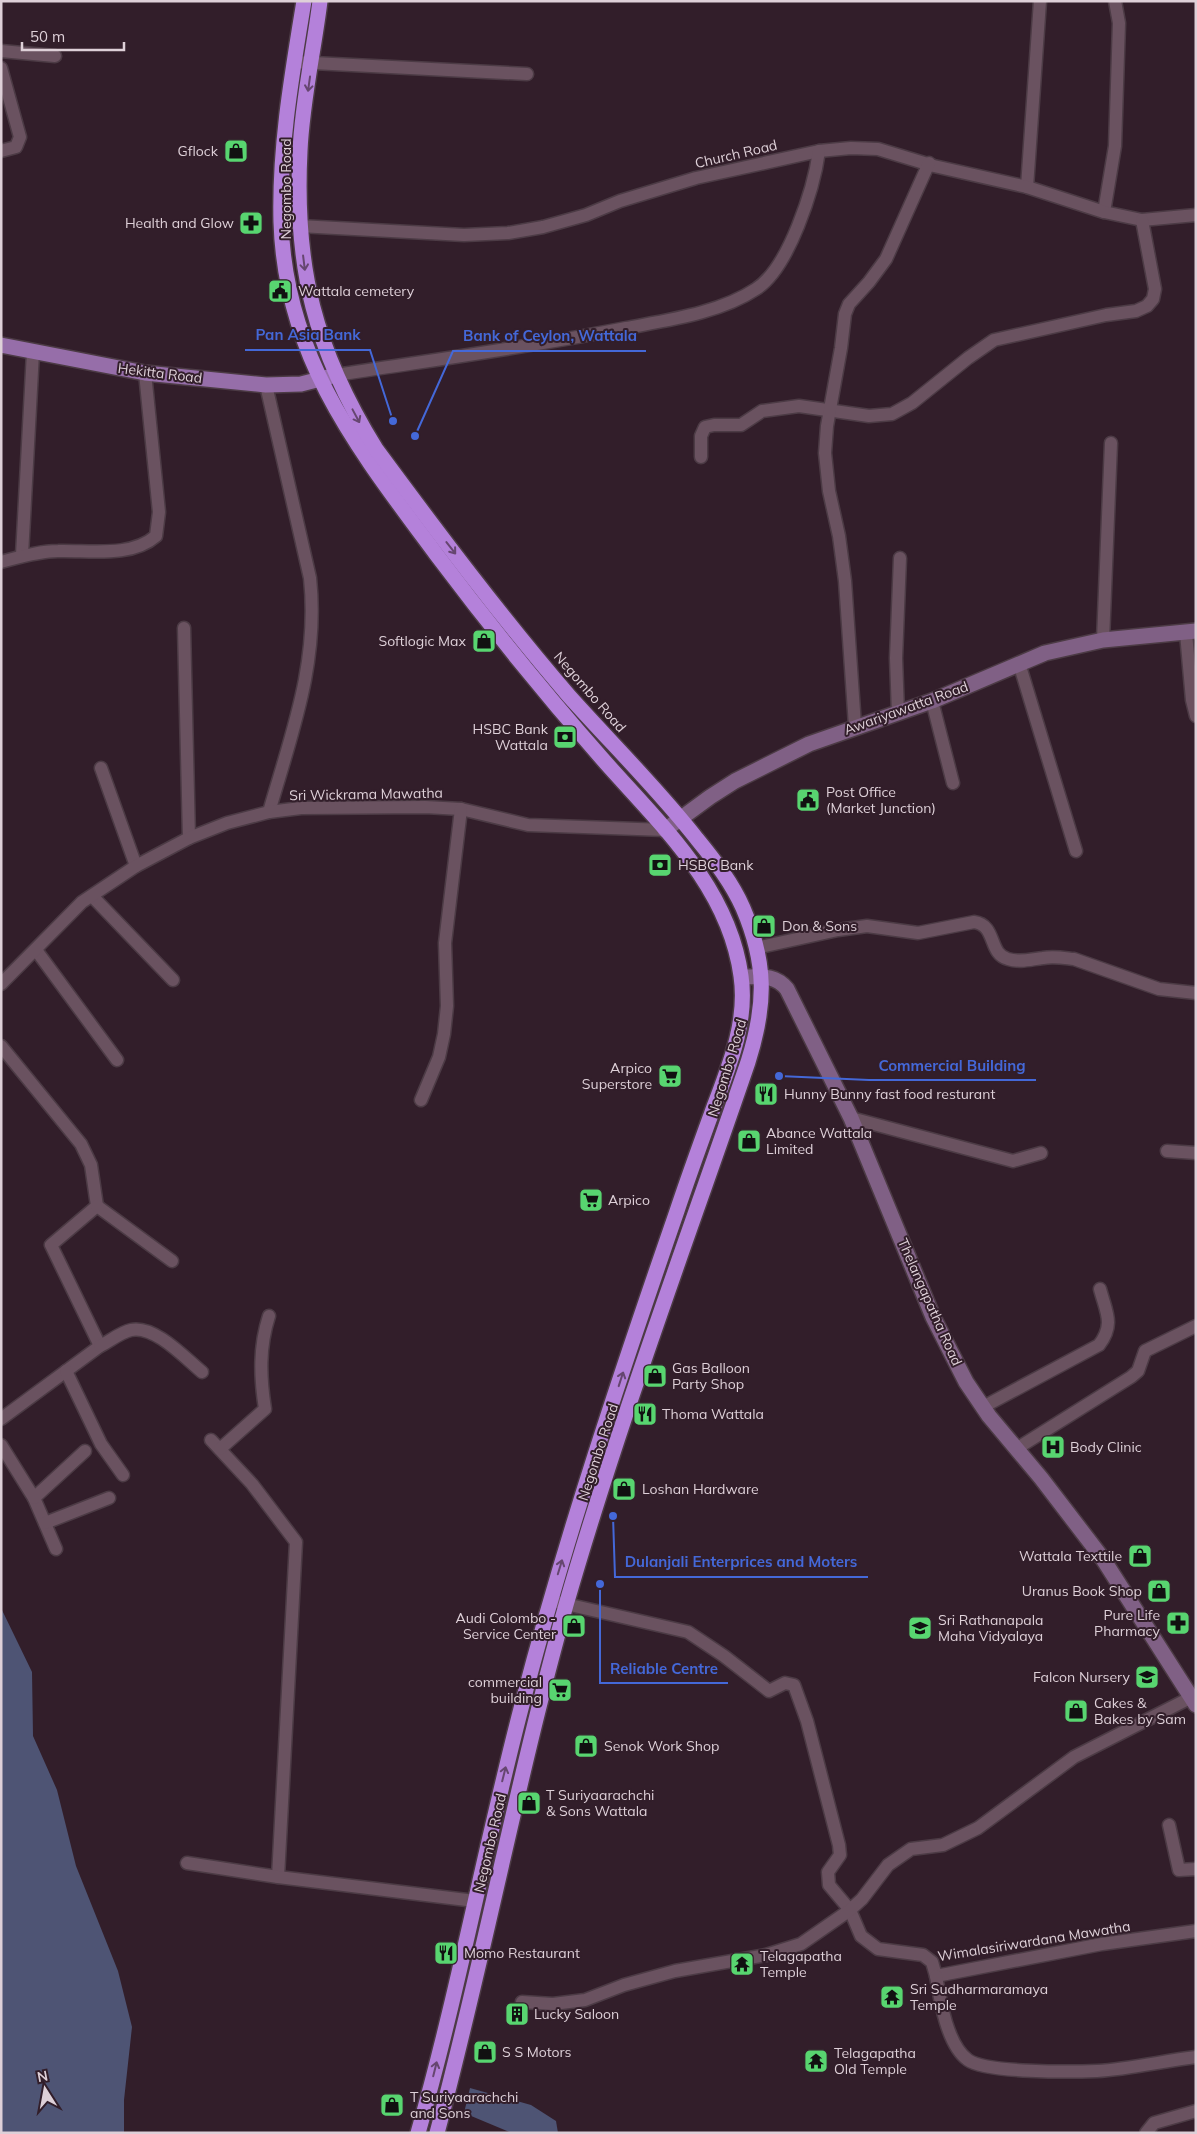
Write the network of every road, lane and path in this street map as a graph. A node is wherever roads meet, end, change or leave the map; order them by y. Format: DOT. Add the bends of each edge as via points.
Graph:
graph roads {
  1 [pos="304,1"];
  2 [pos="320,1"];
  3 [pos="1040,1"];
  4 [pos="1115,1"];
  5 [pos="1,51"];
  6 [pos="56,56"];
  7 [pos="294,62"];
  8 [pos="312,64"];
  9 [pos="1,68"];
  10 [pos="528,74"];
  11 [pos="1,151"];
  12 [pos="819,151"];
  13 [pos="929,163"];
  14 [pos="1027,187"];
  15 [pos="1104,212"];
  16 [pos="1196,215"];
  17 [pos="1142,220"];
  18 [pos="281,225"];
  19 [pos="299,228"];
  20 [pos="2,346"];
  21 [pos="33,352"];
  22 [pos="145,373"];
  23 [pos="336,375"];
  24 [pos="319,380"];
  25 [pos="266,385"];
  26 [pos="830,410"];
  27 [pos="1111,444"];
  28 [pos="701,456"];
  29 [pos="22,556"];
  30 [pos="900,558"];
  31 [pos="2,562"];
  32 [pos="184,628"];
  33 [pos="1191,632"];
  34 [pos="1103,640"];
  35 [pos="1019,663"];
  36 [pos="932,701"];
  37 [pos="898,713"];
  38 [pos="1196,716"];
  39 [pos="855,726"];
  40 [pos="100,768"];
  41 [pos="952,783"];
  42 [pos="461,809"];
  43 [pos="269,812"];
  44 [pos="681,818"];
  45 [pos="665,830"];
  46 [pos="189,838"];
  47 [pos="1076,851"];
  48 [pos="136,866"];
  49 [pos="92,896"];
  50 [pos="756,948"];
  51 [pos="36,950"];
  52 [pos="761,976"];
  53 [pos="742,977"];
  54 [pos="2,980"];
  55 [pos="173,980"];
  56 [pos="1196,993"];
  57 [pos="1,1046"];
  58 [pos="117,1060"];
  59 [pos="421,1100"];
  60 [pos="851,1118"];
  61 [pos="1167,1151"];
  62 [pos="1041,1153"];
  63 [pos="1196,1153"];
  64 [pos="97,1206"];
  65 [pos="172,1261"];
  66 [pos="1100,1289"];
  67 [pos="270,1316"];
  68 [pos="1196,1326"];
  69 [pos="100,1346"];
  70 [pos="66,1371"];
  71 [pos="202,1372"];
  72 [pos="983,1407"];
  73 [pos="1,1420"];
  74 [pos="1,1445"];
  75 [pos="1016,1449"];
  76 [pos="84,1451"];
  77 [pos="123,1475"];
  78 [pos="34,1498"];
  79 [pos="109,1498"];
  80 [pos="44,1523"];
  81 [pos="56,1549"];
  82 [pos="550,1600"];
  83 [pos="566,1605"];
  84 [pos="1193,1701"];
  85 [pos="1168,1826"];
  86 [pos="187,1863"];
  87 [pos="1196,1869"];
  88 [pos="278,1877"];
  89 [pos="475,1901"];
  90 [pos="850,1910"];
  91 [pos="1196,1931"];
  92 [pos="936,1976"];
  93 [pos="522,2002"];
  94 [pos="1196,2057"];
  95 [pos="1196,2110"];
  96 [pos="418,2133"];
  97 [pos="437,2133"];
  98 [pos="1146,2133"];
  1 -- 7 [label="highway, Negombo Road"];
  2 -- 8 [label="highway, Negombo Road"];
  3 -- 14 [label="street"];
  4 -- 15 [label="street" via="1119,22 1116,146"];
  5 -- 6 [label="street"];
  7 -- 8 [label="street"];
  7 -- 18 [label="highway, Negombo Road" via="285,124"];
  8 -- 10 [label="street"];
  8 -- 19 [label="highway, Negombo Road, one-way" via="300,150"];
  9 -- 11 [label="street" via="20,137 16,147"];
  12 -- 13 [label="street, Church Road" via="878,149"];
  12 -- 19 [label="street, Church Road" via="696,178 586,215 508,233 486,235"];
  12 -- 23 [label="street" via="812,187 780,262 756,289 731,301 592,335"];
  13 -- 14 [label="street, Church Road"];
  13 -- 26 [label="street" via="886,259 849,304"];
  14 -- 15 [label="street, Church Road"];
  15 -- 17 [label="street, Church Road"];
  16 -- 17 [label="street, Church Road"];
  17 -- 26 [label="street" via="1155,288 1147,306 994,340 912,403 892,414 868,416"];
  18 -- 19 [label="street, Church Road"];
  18 -- 24 [label="highway, Negombo Road" via="294,307"];
  19 -- 23 [label="highway, Negombo Road, one-way" via="306,286"];
  20 -- 21 [label="main road, Hekitta Road"];
  21 -- 22 [label="main road, Hekitta Road"];
  21 -- 29 [label="street"];
  22 -- 25 [label="main road, Hekitta Road"];
  22 -- 29 [label="street" via="159,512 156,536 148,543 129,548"];
  23 -- 24 [label="main road, Hekitta Road"];
  23 -- 44 [label="highway, Negombo Road, one-way" via="376,450 487,595 569,695"];
  24 -- 25 [label="main road, Hekitta Road" via="285,386"];
  24 -- 45 [label="highway, Negombo Road" via="364,456 486,622"];
  25 -- 43 [label="street" via="310,578 313,611 306,680"];
  26 -- 28 [label="street" via="785,406 756,413 741,425 708,426 701,436"];
  26 -- 39 [label="street" via="825,454 845,581"];
  27 -- 34 [label="street"];
  29 -- 31 [label="street"];
  30 -- 37 [label="street" via="896,658"];
  32 -- 46 [label="street"];
  33 -- 34 [label="street, Awariyawatta Road"];
  33 -- 38 [label="street" via="1192,700"];
  34 -- 35 [label="street, Awariyawatta Road" via="1045,653"];
  35 -- 36 [label="street, Awariyawatta Road"];
  35 -- 47 [label="street"];
  36 -- 37 [label="street, Awariyawatta Road"];
  36 -- 41 [label="street"];
  37 -- 39 [label="street, Awariyawatta Road"];
  39 -- 44 [label="street, Awariyawatta Road" via="809,744 743,777"];
  40 -- 48 [label="street"];
  42 -- 43 [label="street, Sri Wickrama Mawatha" via="301,808"];
  42 -- 45 [label="street, Sri Wickrama Mawatha" via="528,825"];
  42 -- 59 [label="street" via="445,943 444,1034 439,1058"];
  43 -- 46 [label="street, Sri Wickrama Mawatha" via="227,823"];
  44 -- 45 [label="street, Awariyawatta Road"];
  44 -- 50 [label="highway, Negombo Road" via="731,885 743,908"];
  45 -- 53 [label="highway, Negombo Road" via="713,894 730,934"];
  46 -- 48 [label="street, Sri Wickrama Mawatha"];
  48 -- 49 [label="street, Sri Wickrama Mawatha"];
  49 -- 51 [label="street, Sri Wickrama Mawatha" via="59,924"];
  49 -- 55 [label="street"];
  50 -- 52 [label="highway, Negombo Road"];
  50 -- 56 [label="street" via="867,926 918,933 974,922 986,927 996,951 1007,959 1074,959 1159,990"];
  51 -- 54 [label="street, Sri Wickrama Mawatha"];
  51 -- 58 [label="street"];
  52 -- 53 [label="street, Thelangapatha Road"];
  52 -- 60 [label="street, Thelangapatha Road" via="776,979 787,989"];
  52 -- 83 [label="highway, Negombo Road" via="762,1007 754,1044 672,1279"];
  82 -- 53 [label="highway, Negombo Road, one-way" via="662,1253 727,1072 739,1028"];
  57 -- 64 [label="street" via="81,1144 91,1165"];
  60 -- 62 [label="street" via="1013,1161"];
  60 -- 72 [label="street, Thelangapatha Road" via="933,1317 966,1382"];
  61 -- 63 [label="street"];
  64 -- 65 [label="street"];
  64 -- 69 [label="street" via="51,1245"];
  66 -- 72 [label="street" via="1110,1323 1100,1345"];
  67 -- 88 [label="street" via="263,1336 261,1372 266,1409 215,1445 252,1484 296,1542"];
  68 -- 75 [label="street" via="1146,1351 1138,1371 1130,1378"];
  69 -- 70 [label="street"];
  69 -- 71 [label="street" via="130,1330 142,1329 156,1334"];
  70 -- 73 [label="street"];
  70 -- 77 [label="street" via="101,1444"];
  72 -- 75 [label="street, Thelangapatha Road"];
  74 -- 78 [label="street"];
  75 -- 84 [label="street, Thelangapatha Road" via="1103,1559"];
  76 -- 78 [label="street"];
  78 -- 80 [label="street"];
  79 -- 80 [label="street"];
  80 -- 81 [label="street"];
  82 -- 83 [label="street"];
  89 -- 82 [label="highway, Negombo Road, one-way"];
  83 -- 90 [label="street, Wimalasiriwardana Mawatha" via="688,1632 770,1690 786,1684 794,1685 839,1845 840,1855 828,1872 828,1885"];
  83 -- 97 [label="highway, Negombo Road"];
  84 -- 90 [label="street" via="1074,1757 978,1828 943,1845 911,1849 888,1866"];
  85 -- 87 [label="street" via="1179,1870"];
  86 -- 88 [label="street"];
  88 -- 89 [label="street"];
  96 -- 89 [label="highway, Negombo Road, one-way" via="456,1989"];
  90 -- 92 [label="street, Wimalasiriwardana Mawatha" via="861,1936 878,1949 923,1956 932,1962"];
  90 -- 93 [label="street" via="800,1944 766,1955 675,1970 585,2000 553,2004"];
  91 -- 92 [label="street, Wimalasiriwardana Mawatha" via="1102,1944"];
  92 -- 94 [label="street" via="948,2028 960,2053 969,2061 994,2069 1098,2071"];
  95 -- 98 [label="street" via="1154,2123"];
}
